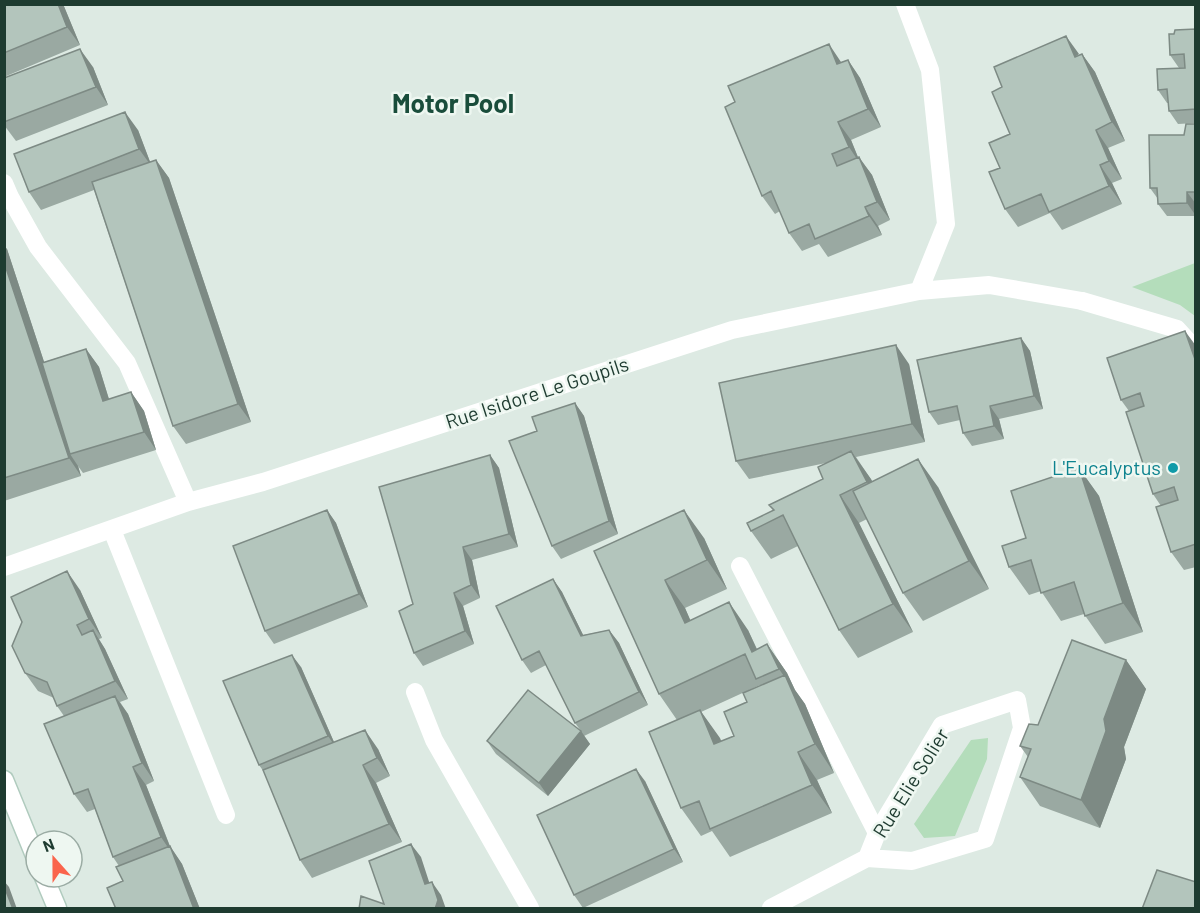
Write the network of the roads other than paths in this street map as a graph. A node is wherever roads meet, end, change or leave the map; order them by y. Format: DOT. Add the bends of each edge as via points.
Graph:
graph roads {
  1 [pos="905,4"];
  2 [pos="4,183"];
  3 [pos="919,291"];
  4 [pos="1196,350"];
  5 [pos="188,502"];
  6 [pos="112,530"];
  7 [pos="740,566"];
  8 [pos="4,567"];
  9 [pos="415,692"];
  10 [pos="4,780"];
  11 [pos="226,815"];
  12 [pos="24,829"];
  13 [pos="877,833"];
  14 [pos="867,858"];
  15 [pos="49,889"];
  16 [pos="57,909"];
  17 [pos="530,909"];
  18 [pos="771,909"];
  1 -- 3 [label="street" via="930,70 946,224"];
  2 -- 5 [label="street" via="38,247 127,363"];
  3 -- 4 [label="street, Rue Isidore Le Goupils" via="989,285 1082,301 1177,329"];
  3 -- 5 [label="street, Rue Isidore Le Goupils" via="732,330 263,482"];
  5 -- 6 [label="street, Rue Isidore Le Goupils"];
  6 -- 8 [label="street, Rue Isidore Le Goupils"];
  6 -- 11 [label="street"];
  7 -- 13 [label="street"];
  9 -- 17 [label="street" via="434,740"];
  10 -- 12 [label="street"];
  13 -- 14 [label="street, Rue Elie Solier"];
  13 -- 14 [label="street, Rue Elie Solier" via="942,725 1017,700 1022,728 985,839 912,861"];
  14 -- 18 [label="street, Rue Elie Solier"];
  15 -- 16 [label="street"];
}
